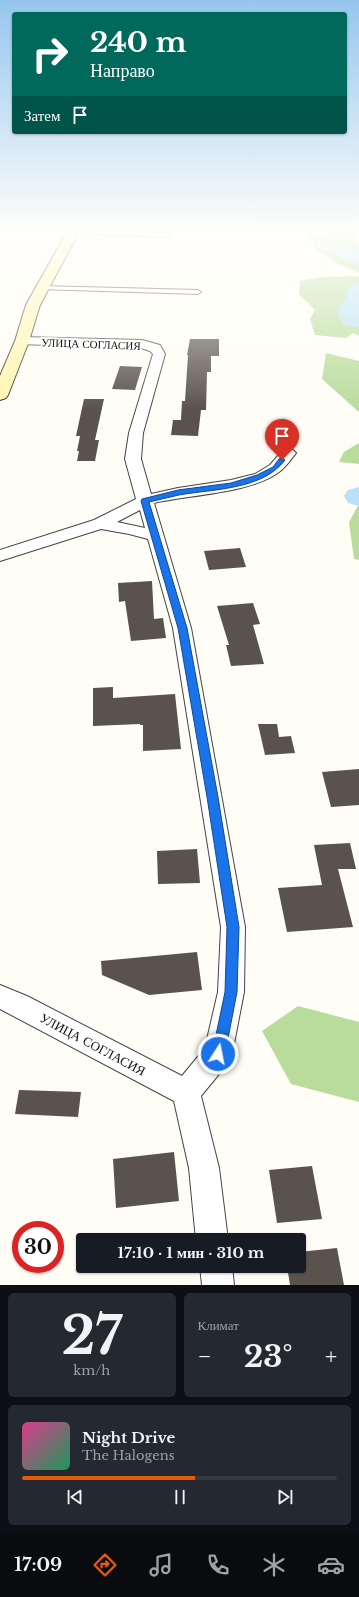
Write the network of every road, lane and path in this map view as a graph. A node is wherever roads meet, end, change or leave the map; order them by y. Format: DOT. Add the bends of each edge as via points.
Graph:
graph roads {
  1 [pos="41,290"];
  2 [pos="119,290"];
  3 [pos="198,292"];
  4 [pos="22,341"];
  5 [pos="0,394"];
  6 [pos="288,453"];
  7 [pos="144,501"];
  8 [pos="100,524"];
  9 [pos="155,536"];
  10 [pos="0,556"];
  11 [pos="0,997"];
  12 [pos="186,1093"];
  13 [pos="211,1233"];
  14 [pos="217,1273"];
  15 [pos="218,1285"];
  1 -- 4 [label="street" via="33,305"];
  2 -- 3 [label="lane"];
  4 -- 5 [label="street"];
  4 -- 7 [label="street, УЛИЦА СОГЛАСИЯ" via="142,344 154,348 159,354 136,433 133,459"];
  6 -- 7 [label="street" via="275,468 260,477 232,485"];
  7 -- 8 [label="street"];
  7 -- 9 [label="street, УЛИЦА СОГЛАСИЯ"];
  8 -- 9 [label="street"];
  8 -- 10 [label="street"];
  9 -- 12 [label="street, УЛИЦА СОГЛАСИЯ" via="182,628 233,927 231,992 218,1054"];
  11 -- 12 [label="street, УЛИЦА СОГЛАСИЯ" via="18,1004"];
  12 -- 13 [label="street" via="204,1168"];
  14 -- 15 [label="street"];
}
